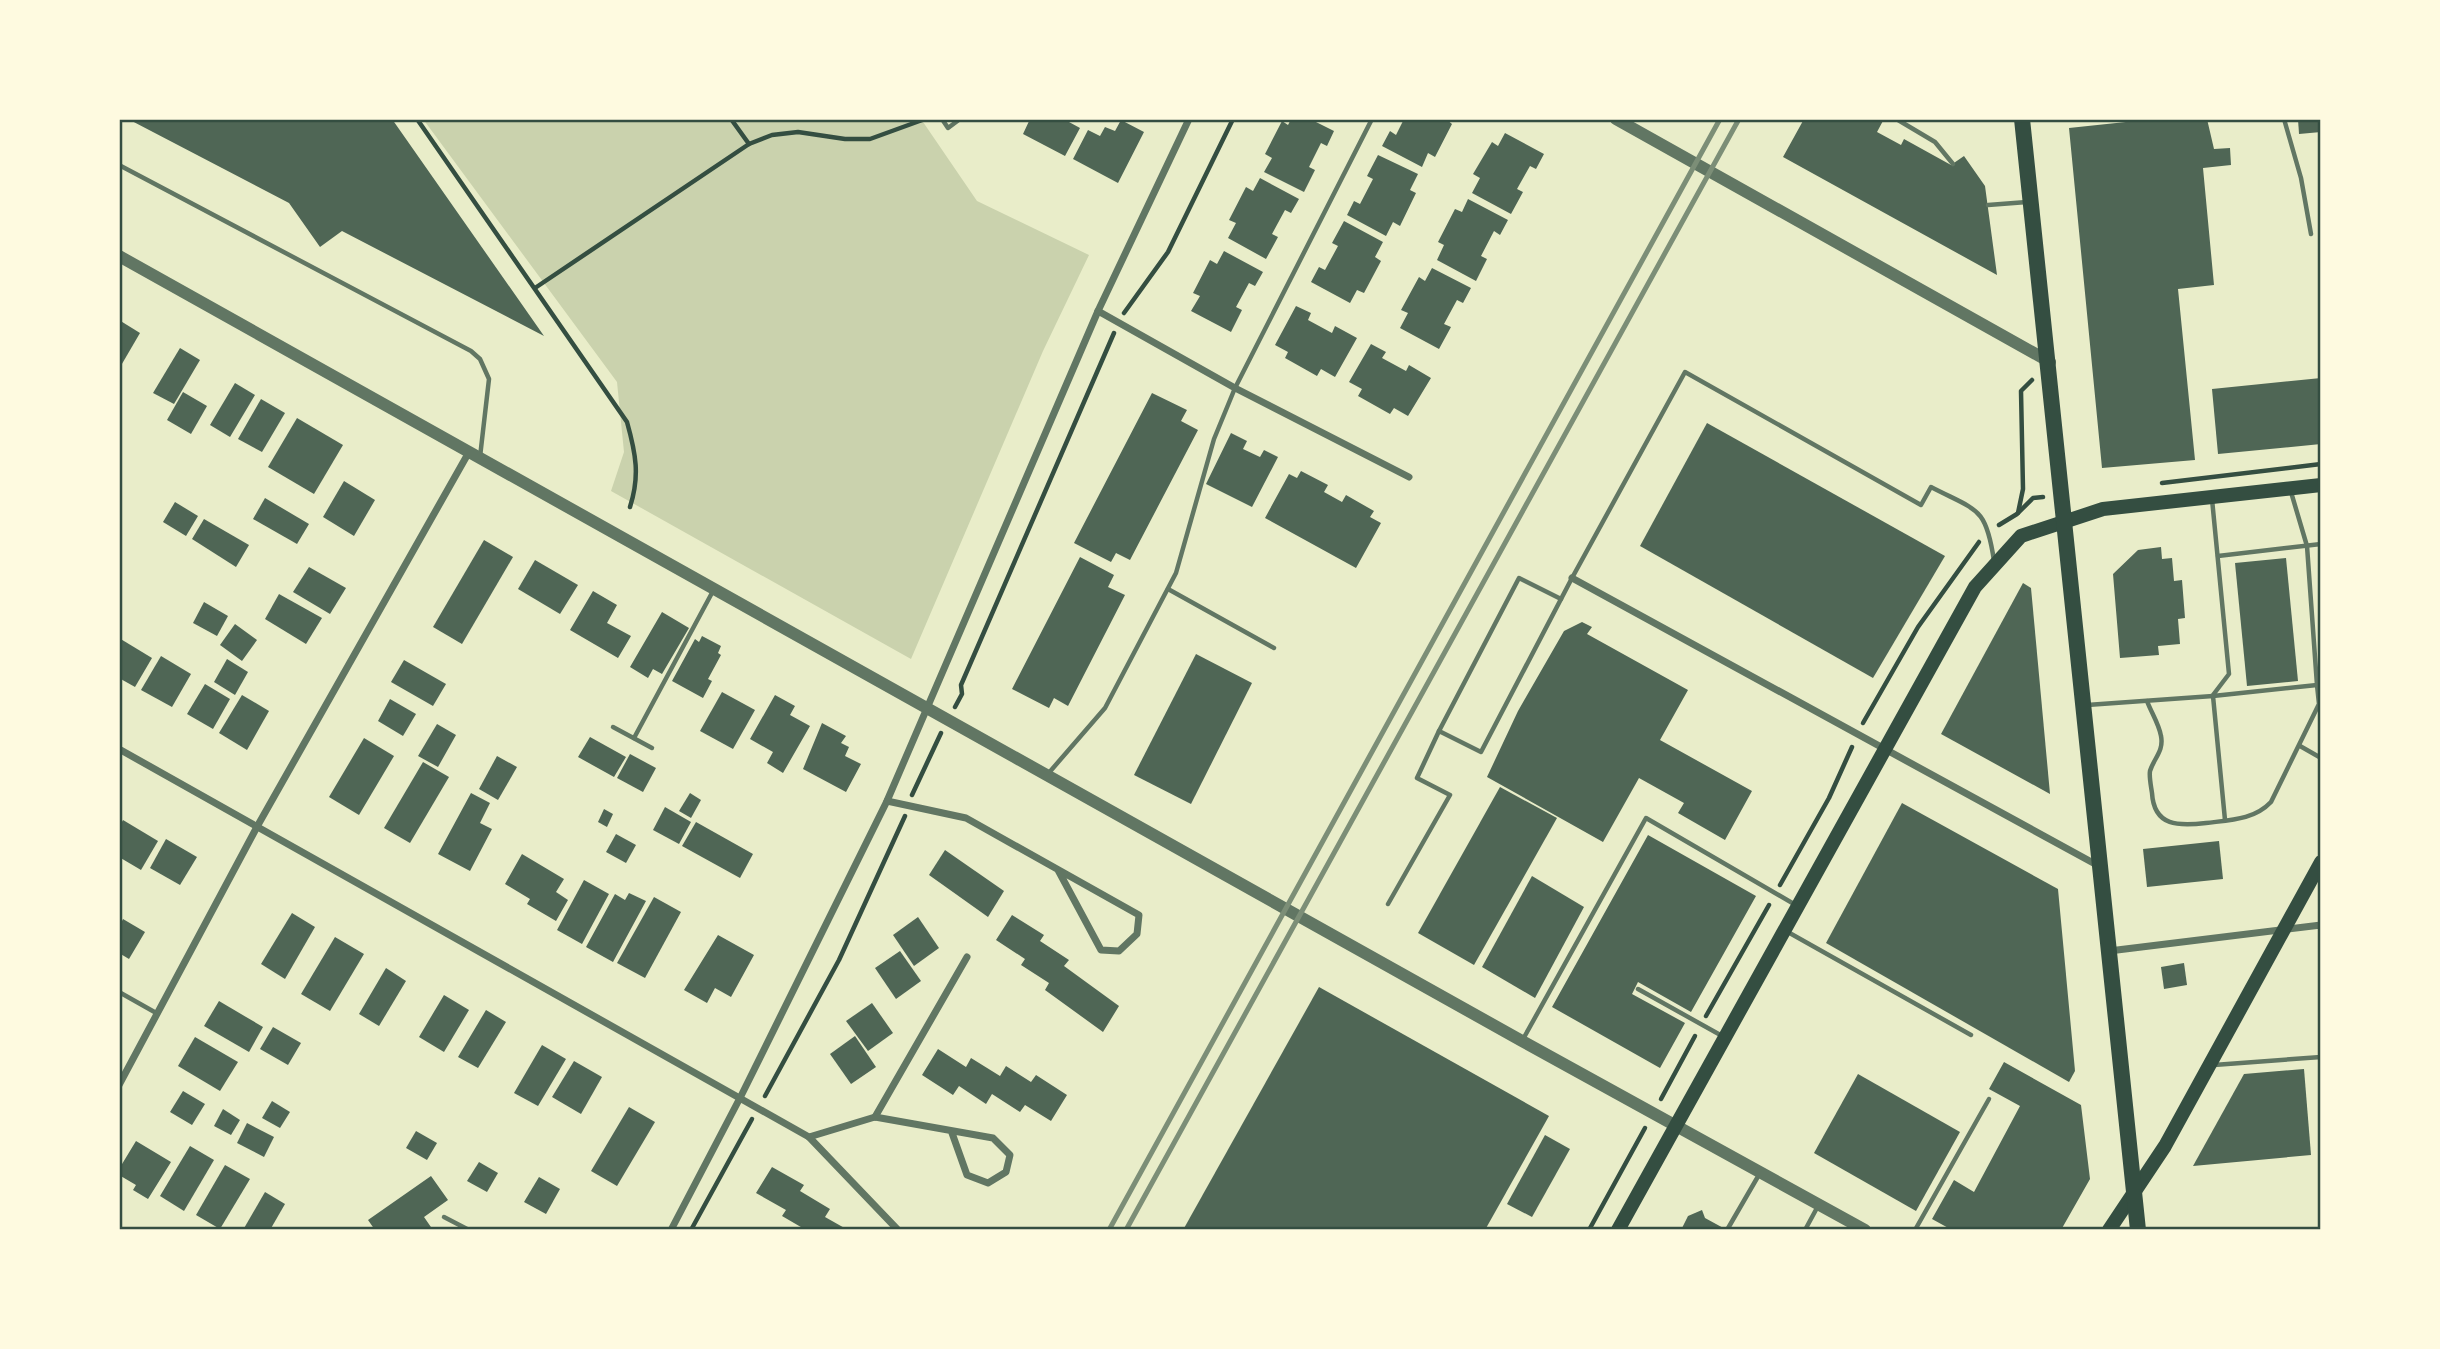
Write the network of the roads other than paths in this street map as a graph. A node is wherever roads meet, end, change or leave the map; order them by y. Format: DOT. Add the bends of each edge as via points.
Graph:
graph roads {
  1 [pos="942,119"];
  2 [pos="960,119"];
  3 [pos="1189,119"];
  4 [pos="1372,119"];
  5 [pos="1616,119"];
  6 [pos="2022,119"];
  7 [pos="2284,119"];
  8 [pos="1898,120"];
  9 [pos="1952,164"];
  10 [pos="119,165"];
  11 [pos="2031,201"];
  12 [pos="1988,205"];
  13 [pos="2311,234"];
  14 [pos="119,256"];
  15 [pos="1098,312"];
  16 [pos="2050,362"];
  17 [pos="1235,388"];
  18 [pos="474,455"];
  19 [pos="1409,477"];
  20 [pos="2321,485"];
  21 [pos="2290,489"];
  22 [pos="2212,497"];
  23 [pos="2065,522"];
  24 [pos="2321,544"];
  25 [pos="2307,546"];
  26 [pos="2218,556"];
  27 [pos="1995,564"];
  28 [pos="1572,578"];
  29 [pos="715,589"];
  30 [pos="1168,589"];
  31 [pos="1561,599"];
  32 [pos="1274,648"];
  33 [pos="2317,685"];
  34 [pos="2213,696"];
  35 [pos="2147,701"];
  36 [pos="2320,703"];
  37 [pos="2082,705"];
  38 [pos="930,708"];
  39 [pos="613,727"];
  40 [pos="1439,731"];
  41 [pos="634,738"];
  42 [pos="2300,746"];
  43 [pos="652,748"];
  44 [pos="119,750"];
  45 [pos="1886,750"];
  46 [pos="2321,758"];
  47 [pos="1047,775"];
  48 [pos="887,801"];
  49 [pos="2225,820"];
  50 [pos="258,825"];
  51 [pos="2321,862"];
  52 [pos="2097,865"];
  53 [pos="1058,870"];
  54 [pos="1388,904"];
  55 [pos="1798,907"];
  56 [pos="2321,925"];
  57 [pos="2284,930"];
  58 [pos="1785,931"];
  59 [pos="2108,951"];
  60 [pos="967,957"];
  61 [pos="1637,989"];
  62 [pos="119,992"];
  63 [pos="158,1014"];
  64 [pos="1971,1035"];
  65 [pos="1725,1038"];
  66 [pos="1522,1041"];
  67 [pos="2321,1057"];
  68 [pos="2210,1066"];
  69 [pos="119,1085"];
  70 [pos="741,1096"];
  71 [pos="1989,1099"];
  72 [pos="875,1117"];
  73 [pos="1675,1126"];
  74 [pos="952,1132"];
  75 [pos="809,1137"];
  76 [pos="1761,1172"];
  77 [pos="2133,1191"];
  78 [pos="1819,1205"];
  79 [pos="444,1217"];
  80 [pos="468,1230"];
  81 [pos="671,1230"];
  82 [pos="898,1230"];
  83 [pos="1618,1230"];
  84 [pos="1727,1230"];
  85 [pos="1805,1230"];
  86 [pos="1865,1230"];
  87 [pos="1915,1230"];
  88 [pos="2109,1230"];
  89 [pos="2138,1230"];
  1 -- 2 [label="lane" via="948,128"];
  3 -- 15 [label="street"];
  4 -- 17 [label="lane"];
  5 -- 16 [label="street"];
  6 -- 11 [label="main road"];
  7 -- 13 [label="lane"];
  8 -- 9 [label="lane" via="1935,142"];
  10 -- 18 [label="lane" via="471,351 489,379"];
  11 -- 12 [label="lane"];
  11 -- 16 [label="main road"];
  14 -- 18 [label="street"];
  15 -- 17 [label="street"];
  15 -- 38 [label="street"];
  16 -- 23 [label="main road"];
  17 -- 19 [label="street"];
  17 -- 30 [label="lane" via="1214,439"];
  18 -- 29 [label="street"];
  18 -- 50 [label="street"];
  20 -- 21 [label="main road"];
  21 -- 22 [label="main road"];
  21 -- 25 [label="lane"];
  22 -- 23 [label="main road" via="2103,509"];
  22 -- 26 [label="lane"];
  23 -- 27 [label="main road" via="2021,536"];
  23 -- 37 [label="main road"];
  24 -- 25 [label="lane"];
  25 -- 26 [label="lane"];
  25 -- 33 [label="lane"];
  26 -- 34 [label="lane" via="2228,674"];
  27 -- 28 [label="lane" via="1990,530 1980,513 1931,487 1922,505 1685,372"];
  27 -- 45 [label="main road" via="1976,587"];
  28 -- 31 [label="lane"];
  28 -- 45 [label="street"];
  29 -- 38 [label="street"];
  29 -- 41 [label="lane"];
  30 -- 32 [label="lane"];
  30 -- 47 [label="lane" via="1105,708"];
  31 -- 40 [label="lane" via="1481,752"];
  31 -- 40 [label="lane" via="1519,578"];
  33 -- 34 [label="lane"];
  33 -- 36 [label="lane"];
  34 -- 35 [label="lane"];
  34 -- 49 [label="lane"];
  35 -- 37 [label="lane"];
  35 -- 49 [label="lane" via="2161,737 2160,753 2150,772 2156,813 2167,823 2183,825"];
  36 -- 42 [label="lane"];
  37 -- 52 [label="main road"];
  38 -- 47 [label="street"];
  38 -- 48 [label="street"];
  39 -- 41 [label="lane"];
  40 -- 54 [label="lane" via="1417,778 1450,795"];
  41 -- 43 [label="lane"];
  42 -- 46 [label="lane"];
  42 -- 49 [label="lane" via="2262,811"];
  44 -- 50 [label="street"];
  45 -- 52 [label="street"];
  45 -- 55 [label="main road"];
  47 -- 66 [label="street"];
  48 -- 53 [label="street" via="966,818"];
  48 -- 70 [label="street"];
  50 -- 63 [label="street"];
  50 -- 70 [label="street"];
  51 -- 57 [label="main road"];
  52 -- 59 [label="main road"];
  53 -- 53 [label="street" via="1101,950 1119,951 1137,934 1139,915"];
  55 -- 58 [label="main road"];
  55 -- 66 [label="lane" via="1646,818"];
  56 -- 57 [label="street"];
  57 -- 59 [label="street"];
  57 -- 68 [label="main road"];
  58 -- 64 [label="lane"];
  58 -- 65 [label="main road"];
  59 -- 77 [label="main road"];
  60 -- 72 [label="street"];
  61 -- 65 [label="lane"];
  62 -- 63 [label="lane"];
  63 -- 69 [label="street"];
  65 -- 73 [label="main road"];
  66 -- 73 [label="street"];
  67 -- 68 [label="lane"];
  68 -- 77 [label="main road" via="2165,1146"];
  70 -- 75 [label="street"];
  70 -- 81 [label="street"];
  71 -- 87 [label="lane"];
  72 -- 74 [label="street"];
  72 -- 75 [label="street"];
  73 -- 76 [label="street"];
  73 -- 83 [label="main road"];
  74 -- 74 [label="street" via="967,1175 988,1183 1006,1172 1010,1155 993,1138"];
  75 -- 82 [label="street"];
  76 -- 78 [label="street"];
  76 -- 84 [label="lane"];
  77 -- 88 [label="main road"];
  77 -- 89 [label="main road"];
  78 -- 85 [label="lane"];
  78 -- 86 [label="street"];
  79 -- 80 [label="lane"];
}
